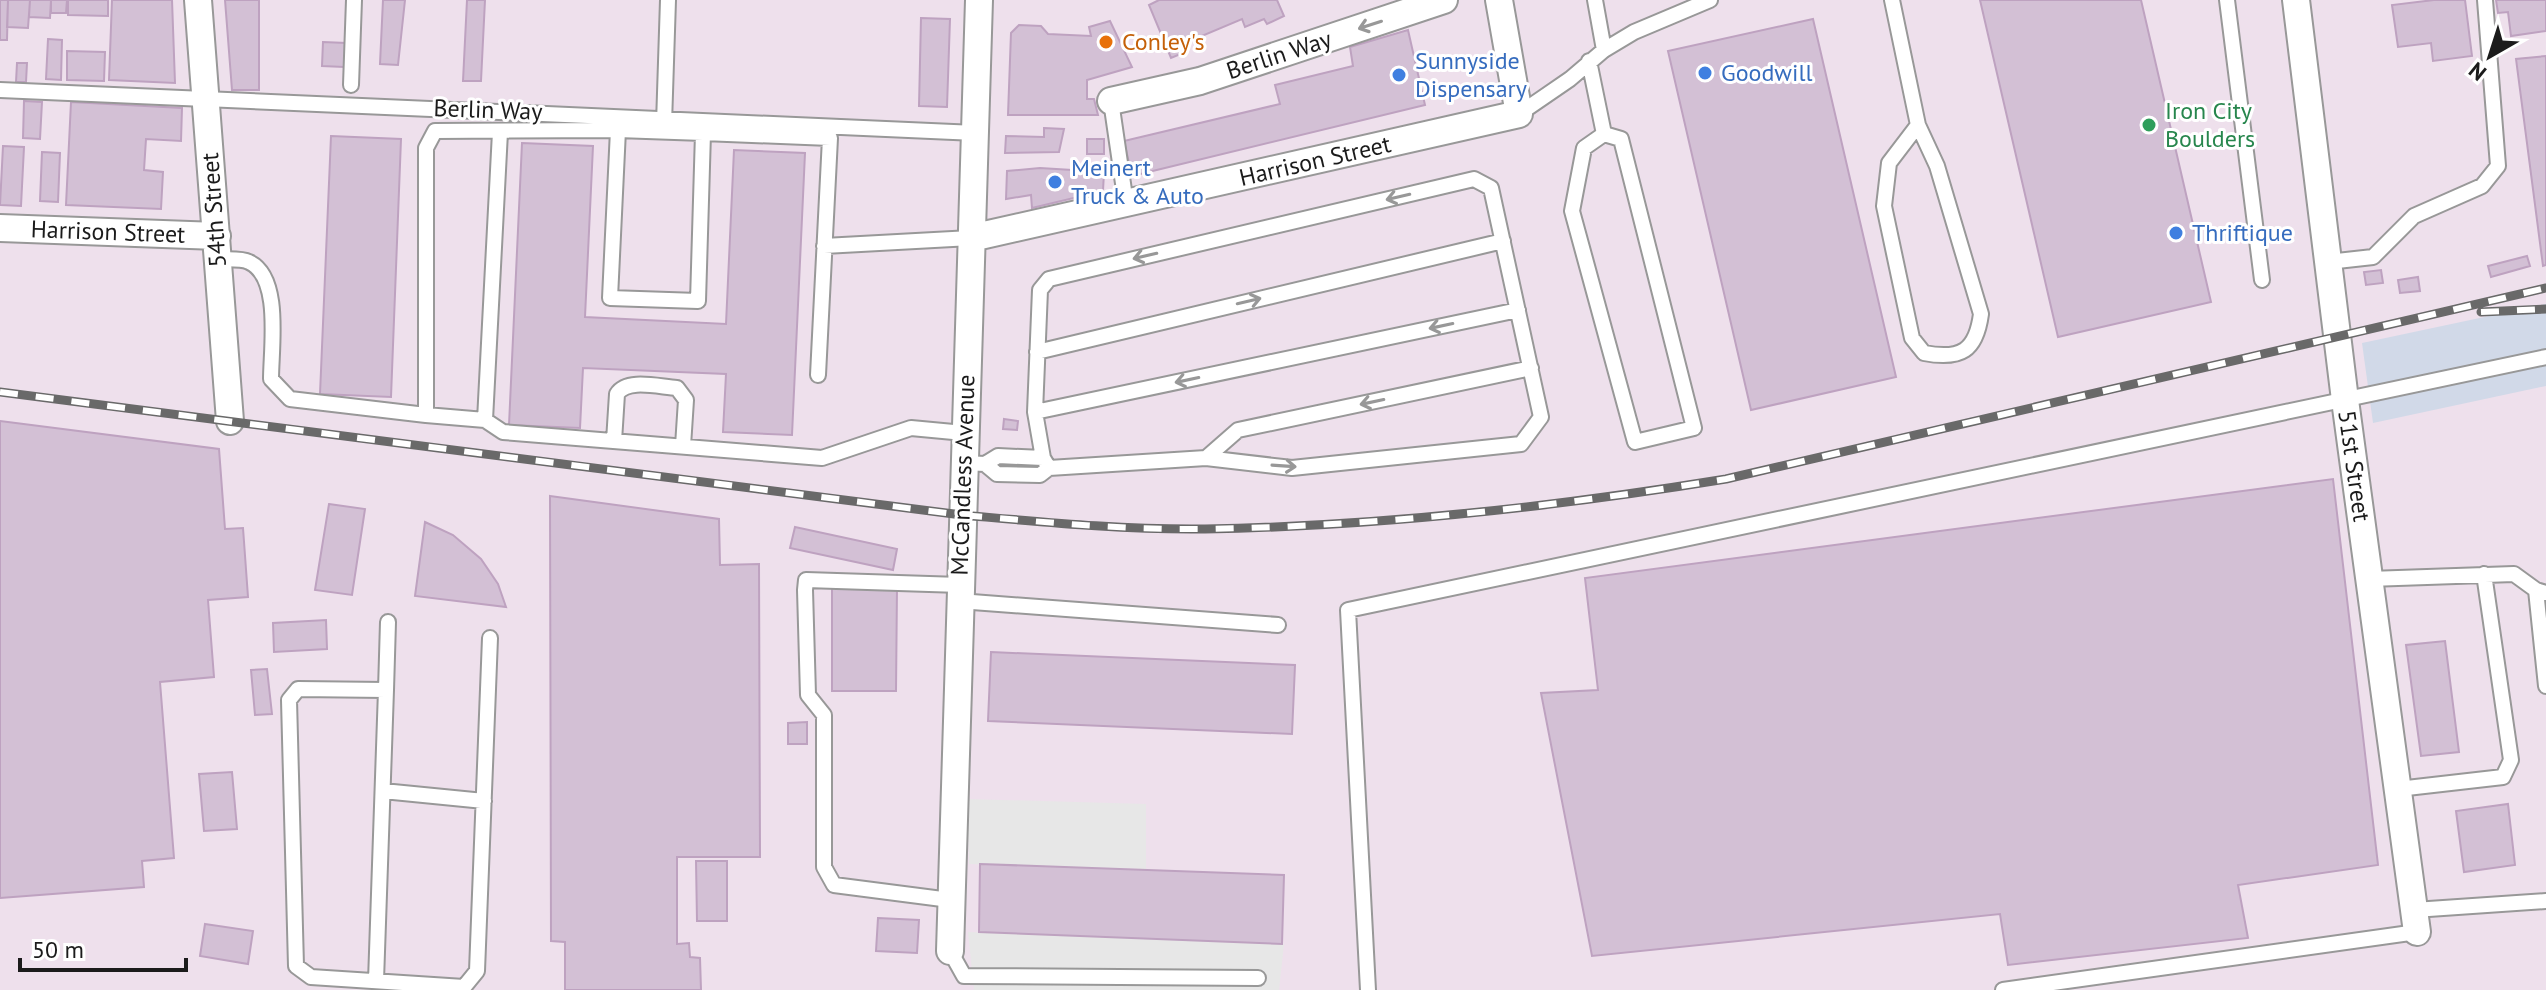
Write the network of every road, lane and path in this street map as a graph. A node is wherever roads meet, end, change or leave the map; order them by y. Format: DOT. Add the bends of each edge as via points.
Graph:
graph roads {
  1 [pos="198,0"];
  2 [pos="354,0"];
  3 [pos="668,0"];
  4 [pos="979,0"];
  5 [pos="1444,0"];
  6 [pos="1499,0"];
  7 [pos="1595,0"];
  8 [pos="1710,0"];
  9 [pos="1892,0"];
  10 [pos="2227,0"];
  11 [pos="2296,0"];
  12 [pos="2485,0"];
  13 [pos="1604,50"];
  14 [pos="1589,61"];
  15 [pos="351,85"];
  16 [pos="0,90"];
  17 [pos="206,100"];
  18 [pos="1111,101"];
  19 [pos="1519,114"];
  20 [pos="664,124"];
  21 [pos="1918,125"];
  22 [pos="618,130"];
  23 [pos="500,132"];
  24 [pos="703,133"];
  25 [pos="976,133"];
  26 [pos="1604,134"];
  27 [pos="1126,204"];
  28 [pos="0,228"];
  29 [pos="971,238"];
  30 [pos="1503,241"];
  31 [pos="824,246"];
  32 [pos="218,247"];
  33 [pos="2328,262"];
  34 [pos="2262,280"];
  35 [pos="1518,310"];
  36 [pos="1037,352"];
  37 [pos="2546,357"];
  38 [pos="1531,368"];
  39 [pos="818,375"];
  40 [pos="2345,400"];
  41 [pos="1035,412"];
  42 [pos="426,415"];
  43 [pos="485,420"];
  44 [pos="230,421"];
  45 [pos="964,433"];
  46 [pos="614,441"];
  47 [pos="683,446"];
  48 [pos="1206,458"];
  49 [pos="974,463"];
  50 [pos="1046,463"];
  51 [pos="2484,574"];
  52 [pos="2369,579"];
  53 [pos="2541,592"];
  54 [pos="960,593"];
  55 [pos="388,622"];
  56 [pos="1278,625"];
  57 [pos="490,638"];
  58 [pos="2546,686"];
  59 [pos="386,690"];
  60 [pos="2398,789"];
  61 [pos="383,791"];
  62 [pos="484,801"];
  63 [pos="950,900"];
  64 [pos="2546,901"];
  65 [pos="2415,921"];
  66 [pos="950,951"];
  67 [pos="1258,978"];
  68 [pos="376,981"];
  69 [pos="1368,990"];
  70 [pos="2003,990"];
  1 -- 17 [label="street, 54th Street"];
  2 -- 15 [label="lane"];
  3 -- 20 [label="lane"];
  4 -- 25 [label="street, McCandless Avenue"];
  5 -- 18 [label="street, Berlin Way, one-way" via="1200,81"];
  6 -- 19 [label="street"];
  7 -- 13 [label="lane"];
  8 -- 13 [label="lane"];
  9 -- 21 [label="lane"];
  10 -- 34 [label="lane"];
  11 -- 33 [label="street, 51st Street"];
  12 -- 33 [label="lane" via="2498,166 2482,186 2414,216 2373,257"];
  13 -- 14 [label="lane"];
  14 -- 19 [label="lane"];
  14 -- 26 [label="lane"];
  16 -- 17 [label="lane, Berlin Way"];
  17 -- 20 [label="lane, Berlin Way"];
  17 -- 32 [label="street, 54th Street"];
  18 -- 27 [label="lane"];
  19 -- 27 [label="street, Harrison Street"];
  20 -- 22 [label="lane"];
  20 -- 24 [label="lane"];
  20 -- 25 [label="lane, Berlin Way"];
  21 -- 21 [label="lane" via="1937,166 1981,314 1978,338 1964,351 1945,357 1924,353 1912,338 1884,206 1889,163"];
  22 -- 23 [label="lane"];
  22 -- 24 [label="lane" via="610,298 698,301"];
  23 -- 42 [label="lane" via="435,131 429,136"];
  23 -- 43 [label="lane"];
  24 -- 31 [label="lane" via="830,138"];
  25 -- 29 [label="street, McCandless Avenue"];
  26 -- 26 [label="lane" via="1621,139 1694,428 1635,442 1572,211 1584,148"];
  27 -- 29 [label="street, Harrison Street"];
  28 -- 32 [label="street, Harrison Street"];
  29 -- 31 [label="lane"];
  29 -- 45 [label="street, McCandless Avenue"];
  30 -- 35 [label="lane"];
  36 -- 30 [label="lane, one-way"];
  30 -- 36 [label="lane, one-way" via="1491,188 1474,179 1049,279 1040,290"];
  31 -- 39 [label="lane"];
  32 -- 42 [label="lane" via="262,272 271,290 271,379 290,399"];
  32 -- 44 [label="street, 54th Street"];
  33 -- 40 [label="street, 51st Street"];
  35 -- 38 [label="lane"];
  35 -- 41 [label="lane, one-way"];
  36 -- 41 [label="lane"];
  37 -- 40 [label="lane"];
  38 -- 48 [label="lane, one-way" via="1238,430"];
  48 -- 38 [label="lane, one-way" via="1292,468 1521,444 1541,417"];
  40 -- 52 [label="street, 51st Street"];
  40 -- 69 [label="lane" via="1348,610"];
  41 -- 50 [label="lane"];
  42 -- 43 [label="lane"];
  43 -- 46 [label="lane" via="503,432"];
  45 -- 47 [label="lane" via="911,428 822,458"];
  45 -- 49 [label="street, McCandless Avenue"];
  46 -- 47 [label="lane"];
  46 -- 47 [label="lane" via="621,388 677,388 686,400"];
  48 -- 50 [label="lane"];
  49 -- 50 [label="lane" via="997,474 1040,475"];
  49 -- 54 [label="street, McCandless Avenue"];
  51 -- 52 [label="lane"];
  51 -- 53 [label="lane" via="2514,574"];
  51 -- 60 [label="lane" via="2511,760 2503,777"];
  52 -- 60 [label="street, 51st Street"];
  53 -- 58 [label="lane"];
  54 -- 56 [label="lane"];
  54 -- 63 [label="street, McCandless Avenue"];
  54 -- 63 [label="lane" via="931,582 806,580 808,695 824,715 824,867 834,885"];
  55 -- 59 [label="lane"];
  57 -- 62 [label="lane"];
  59 -- 61 [label="lane"];
  59 -- 68 [label="lane" via="298,689 289,700 296,966 311,977"];
  60 -- 65 [label="street, 51st Street"];
  61 -- 62 [label="lane"];
  61 -- 68 [label="lane"];
  62 -- 68 [label="lane" via="477,971 464,987"];
  63 -- 66 [label="street, McCandless Avenue"];
  64 -- 65 [label="lane"];
  65 -- 70 [label="lane"];
  66 -- 67 [label="lane" via="964,976"];
}
